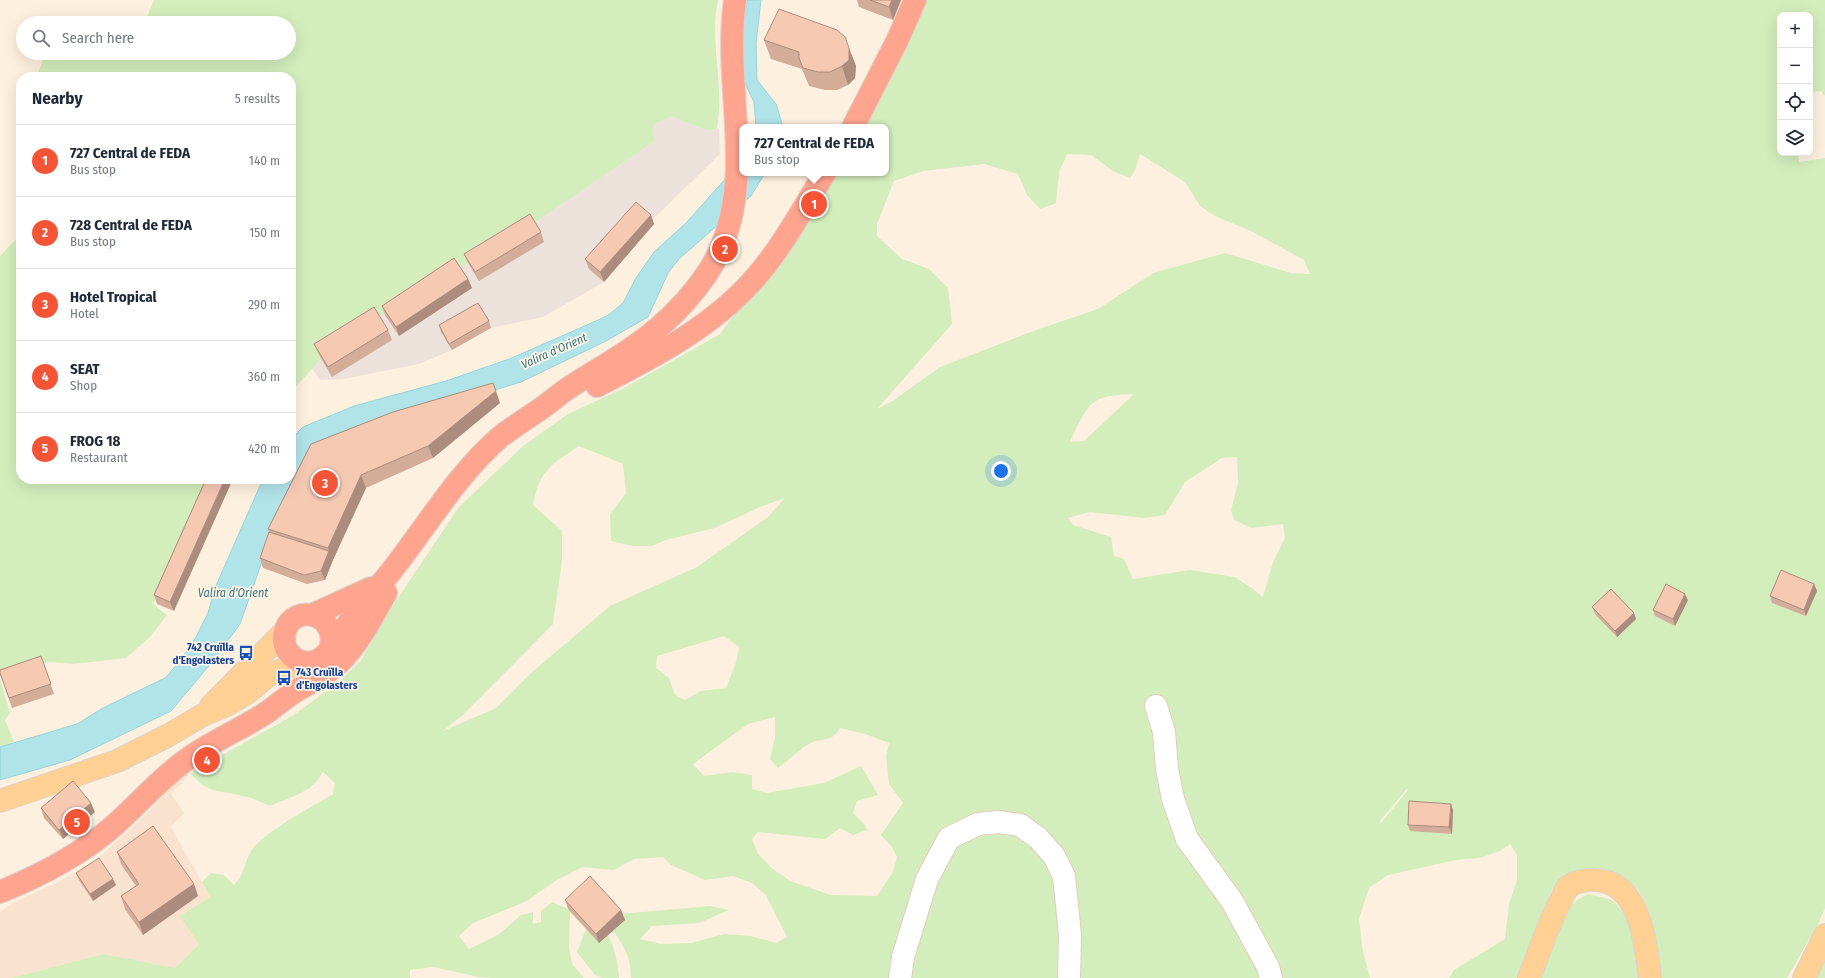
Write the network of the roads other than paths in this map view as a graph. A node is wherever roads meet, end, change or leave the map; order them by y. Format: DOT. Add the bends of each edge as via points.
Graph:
graph roads {
  1 [pos="735,0"];
  2 [pos="914,0"];
  3 [pos="855,124"];
  4 [pos="823,176"];
  5 [pos="536,412"];
  6 [pos="405,554"];
  7 [pos="385,579"];
  8 [pos="312,615"];
  9 [pos="286,630"];
  10 [pos="327,652"];
  11 [pos="303,662"];
  12 [pos="301,688"];
  13 [pos="1156,706"];
  14 [pos="203,715"];
  15 [pos="0,801"];
  16 [pos="28,881"];
  17 [pos="0,892"];
  18 [pos="0,900"];
  19 [pos="1825,935"];
  20 [pos="900,978"];
  21 [pos="1069,978"];
  22 [pos="1271,978"];
  23 [pos="1529,978"];
  24 [pos="1650,978"];
  25 [pos="1804,978"];
  1 -- 5 [label="highway" via="732,19 732,61 738,160 731,218 721,247 702,280 655,331"];
  2 -- 3 [label="highway" via="898,41"];
  4 -- 5 [label="highway" via="776,252 756,278 729,303 686,337 639,364 588,391"];
  5 -- 6 [label="highway" via="502,436 481,455 446,495"];
  6 -- 7 [label="highway"];
  6 -- 12 [label="highway" via="386,593 353,647 328,673"];
  7 -- 8 [label="highway" via="364,593"];
  7 -- 10 [label="highway"];
  8 -- 9 [label="highway" via="297,617"];
  8 -- 10 [label="highway" via="330,628 332,638"];
  9 -- 11 [label="highway" via="286,649 290,655"];
  9 -- 14 [label="main road"];
  10 -- 11 [label="highway" via="316,662"];
  10 -- 12 [label="highway" via="318,676"];
  11 -- 12 [label="highway" via="299,683"];
  11 -- 14 [label="main road" via="269,675 227,705"];
  12 -- 16 [label="highway" via="279,705 188,759 167,774 110,829 84,850"];
  13 -- 22 [label="street" via="1164,732 1173,799 1187,839 1232,901 1268,967"];
  14 -- 15 [label="main road" via="117,761"];
  16 -- 17 [label="highway"];
  16 -- 18 [label="highway"];
  19 -- 25 [label="main road"];
  20 -- 21 [label="street" via="927,879 949,838 978,824 998,822 1020,825 1038,838 1054,856 1064,876 1070,935"];
  23 -- 24 [label="main road" via="1553,917 1568,888 1582,880 1602,880 1618,887 1631,901 1643,928"];
}
